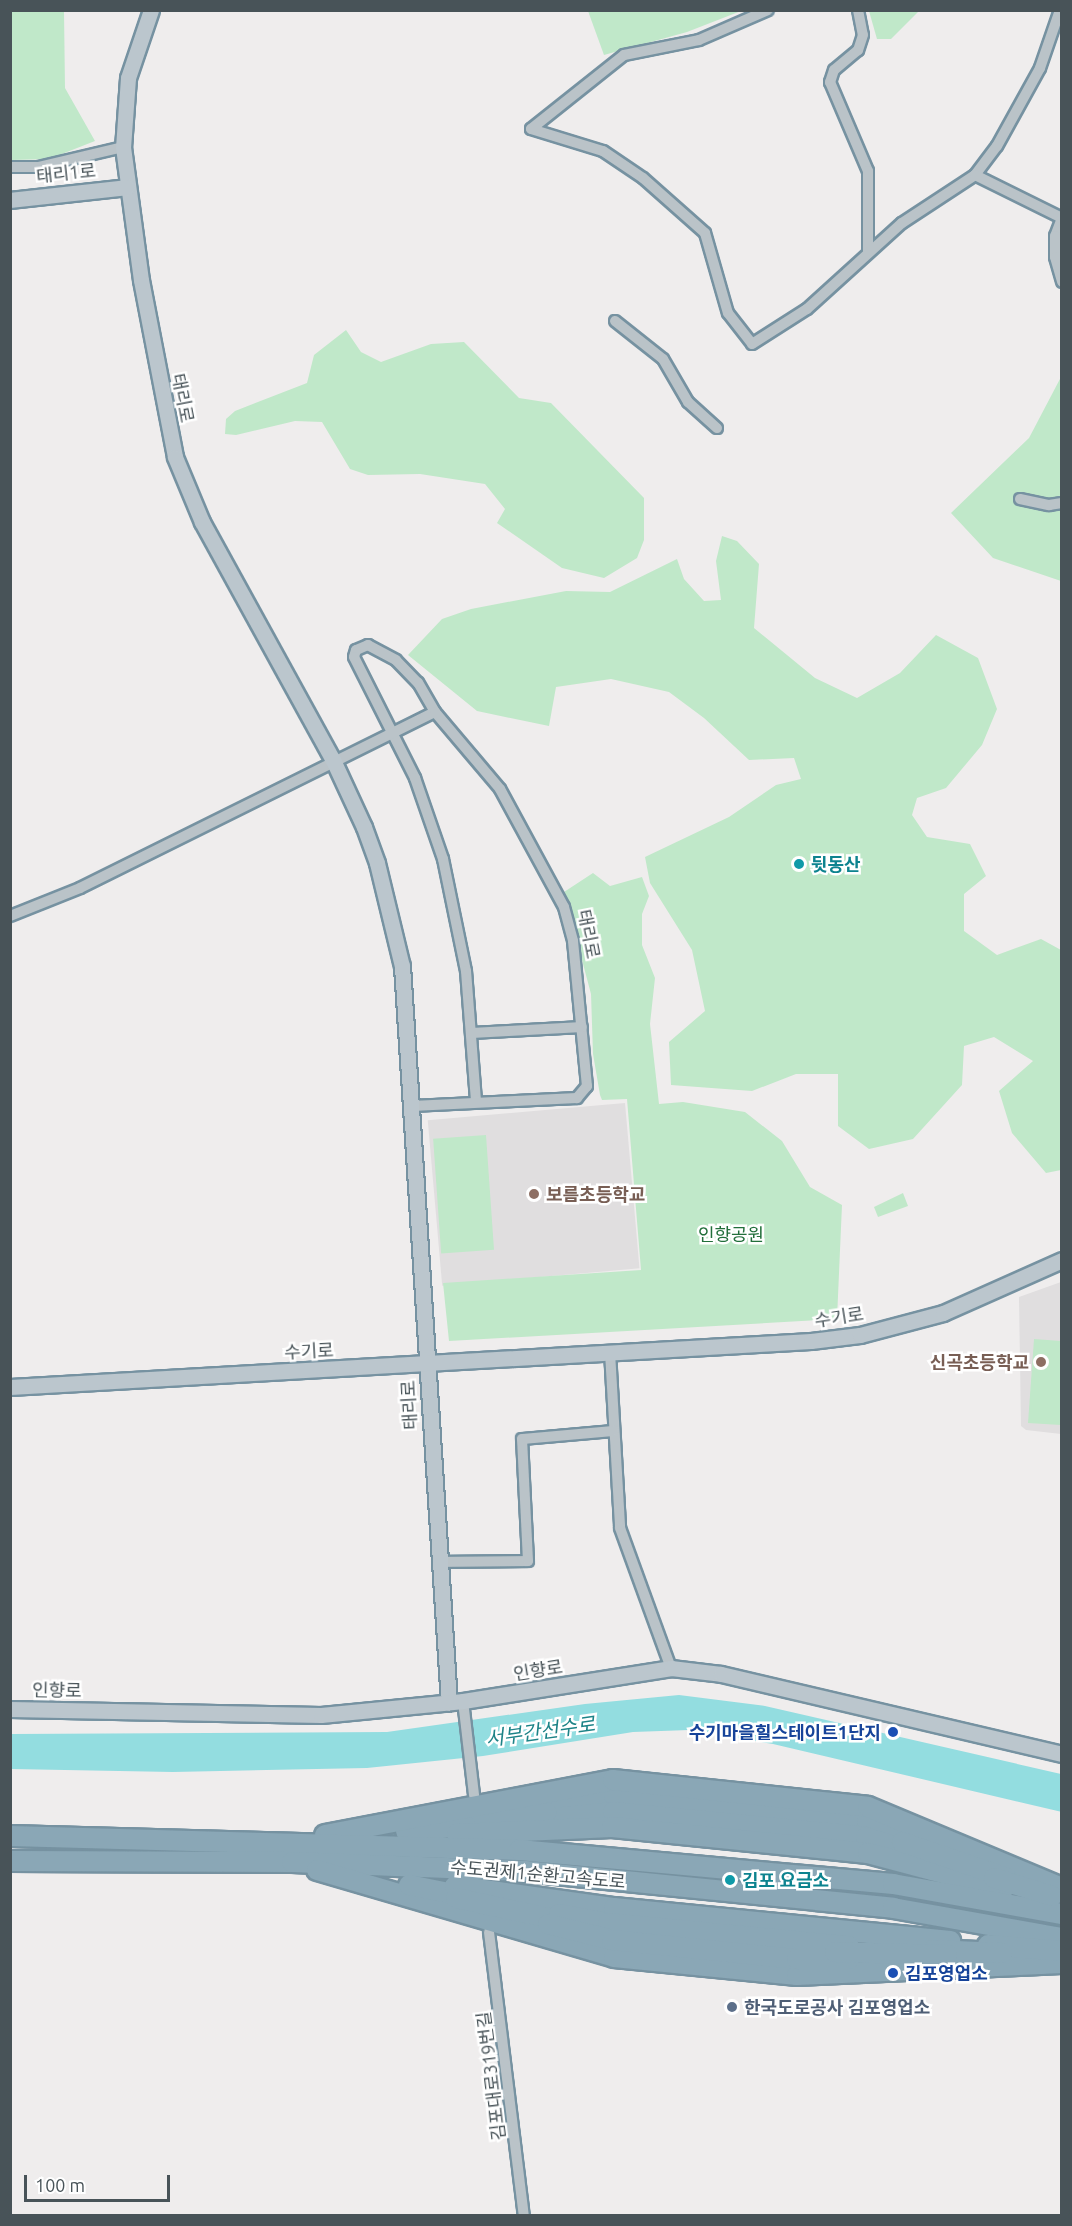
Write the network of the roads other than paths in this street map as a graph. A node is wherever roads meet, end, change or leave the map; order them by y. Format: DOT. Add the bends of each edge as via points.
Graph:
graph roads {
  1 [pos="151,10"];
  2 [pos="768,10"];
  3 [pos="858,10"];
  4 [pos="1060,10"];
  5 [pos="123,147"];
  6 [pos="10,167"];
  7 [pos="975,175"];
  8 [pos="127,187"];
  9 [pos="10,200"];
  10 [pos="868,252"];
  11 [pos="1062,282"];
  12 [pos="615,321"];
  13 [pos="717,428"];
  14 [pos="1020,499"];
  15 [pos="1062,503"];
  16 [pos="435,712"];
  17 [pos="394,730"];
  18 [pos="333,760"];
  19 [pos="10,916"];
  20 [pos="582,1027"];
  21 [pos="472,1033"];
  22 [pos="476,1101"];
  23 [pos="412,1106"];
  24 [pos="1062,1260"];
  25 [pos="610,1352"];
  26 [pos="427,1364"];
  27 [pos="10,1387"];
  28 [pos="614,1431"];
  29 [pos="438,1562"];
  30 [pos="671,1668"];
  31 [pos="459,1706"];
  32 [pos="10,1709"];
  33 [pos="1062,1754"];
  34 [pos="474,1795"];
  35 [pos="10,1836"];
  36 [pos="289,1841"];
  37 [pos="10,1861"];
  38 [pos="292,1862"];
  39 [pos="1062,1898"];
  40 [pos="1062,1914"];
  41 [pos="489,1932"];
  42 [pos="1062,1938"];
  43 [pos="1062,1957"];
  44 [pos="524,2216"];
  1 -- 5 [label="street, 태리로" via="128,78"];
  2 -- 10 [label="street" via="699,40 624,55 531,129 603,151 643,178 705,233 728,313 752,344 812,306"];
  3 -- 10 [label="street" via="863,35 858,50 834,70 830,82 868,171"];
  4 -- 7 [label="street" via="1040,68 997,146"];
  5 -- 6 [label="street" via="38,167"];
  5 -- 8 [label="street, 태리로"];
  7 -- 10 [label="street" via="902,223"];
  7 -- 11 [label="street" via="1062,218 1055,236 1054,257"];
  8 -- 9 [label="street, 태리1로"];
  8 -- 18 [label="street, 태리로" via="150,331 181,475 202,522"];
  12 -- 13 [label="street" via="663,359 688,402"];
  14 -- 15 [label="street" via="1049,505"];
  16 -- 17 [label="street"];
  16 -- 17 [label="street, 태리로" via="418,683 396,660 363,645 354,657"];
  16 -- 20 [label="street, 태리로" via="500,789 559,894 573,941"];
  17 -- 18 [label="street"];
  17 -- 21 [label="street, 태리로" via="416,780 445,867 460,934"];
  18 -- 19 [label="street" via="80,888"];
  18 -- 23 [label="street, 태리로" via="377,863 397,945 406,1004"];
  20 -- 21 [label="street"];
  20 -- 22 [label="street, 태리로" via="588,1086 581,1096"];
  21 -- 22 [label="street, 태리로"];
  22 -- 23 [label="street, 태리로"];
  23 -- 26 [label="street, 태리로"];
  24 -- 25 [label="street, 수기로" via="943,1313 860,1335"];
  25 -- 26 [label="street, 수기로"];
  25 -- 28 [label="street"];
  26 -- 27 [label="street, 수기로"];
  26 -- 29 [label="street, 태리로"];
  28 -- 29 [label="street" via="522,1440 528,1561"];
  28 -- 30 [label="street" via="620,1528"];
  29 -- 31 [label="street, 태리로"];
  30 -- 31 [label="street, 인향로"];
  30 -- 33 [label="street, 인향로" via="738,1678"];
  31 -- 32 [label="street, 인향로" via="321,1715"];
  31 -- 34 [label="street"];
  35 -- 36 [label="highway, 수도권제1순환고속도로"];
  36 -- 39 [label="highway" via="609,1835 864,1860"];
  36 -- 39 [label="highway" via="614,1780 868,1807"];
  36 -- 40 [label="highway, 수도권제1순환고속도로" via="519,1850 821,1876 922,1887"];
  37 -- 38 [label="highway, 수도권제1순환고속도로"];
  38 -- 42 [label="highway, 수도권제1순환고속도로" via="525,1871 893,1908"];
  38 -- 43 [label="highway"];
  38 -- 43 [label="highway" via="614,1956 797,1975"];
  41 -- 44 [label="street, 김포대로319번길"];
}
